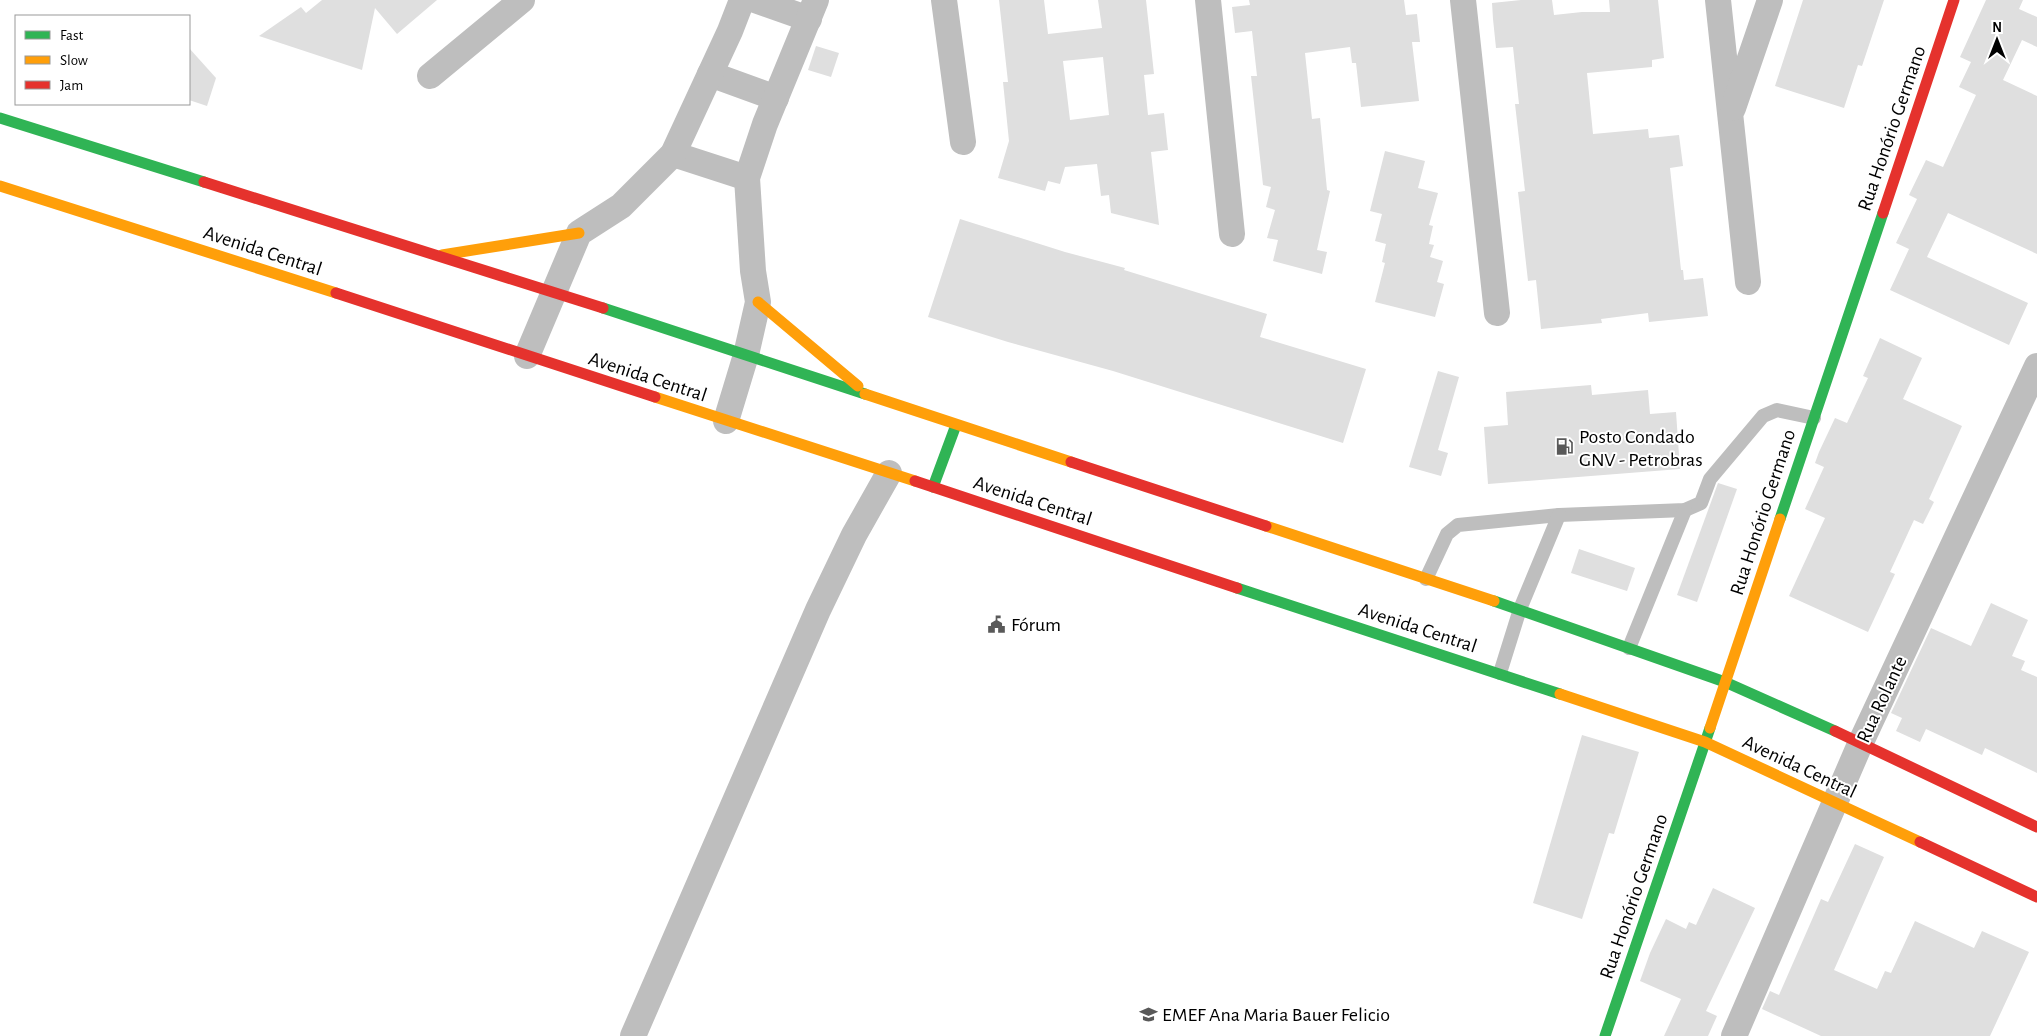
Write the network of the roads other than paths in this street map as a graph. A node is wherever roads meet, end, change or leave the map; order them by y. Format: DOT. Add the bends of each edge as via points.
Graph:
graph roads {
  1 [pos="522,0"];
  2 [pos="742,0"];
  3 [pos="755,0"];
  4 [pos="944,0"];
  5 [pos="1208,0"];
  6 [pos="1463,0"];
  7 [pos="1718,0"];
  8 [pos="1770,0"];
  9 [pos="1954,0"];
  10 [pos="812,10"];
  11 [pos="710,74"];
  12 [pos="430,76"];
  13 [pos="776,98"];
  14 [pos="1731,115"];
  15 [pos="0,118"];
  16 [pos="963,142"];
  17 [pos="673,154"];
  18 [pos="747,178"];
  19 [pos="0,186"];
  20 [pos="579,233"];
  21 [pos="1232,234"];
  22 [pos="436,256"];
  23 [pos="1748,282"];
  24 [pos="554,292"];
  25 [pos="758,302"];
  26 [pos="1497,313"];
  27 [pos="746,355"];
  28 [pos="527,356"];
  29 [pos="2037,366"];
  30 [pos="869,395"];
  31 [pos="1814,418"];
  32 [pos="726,421"];
  33 [pos="956,424"];
  34 [pos="890,473"];
  35 [pos="934,487"];
  36 [pos="1685,510"];
  37 [pos="1559,515"];
  38 [pos="1426,579"];
  39 [pos="1520,609"];
  40 [pos="1629,648"];
  41 [pos="1500,673"];
  42 [pos="1725,682"];
  43 [pos="1705,742"];
  44 [pos="1860,742"];
  45 [pos="1835,802"];
  46 [pos="2037,827"];
  47 [pos="2037,897"];
  48 [pos="633,1036"];
  49 [pos="1604,1036"];
  50 [pos="1734,1036"];
  1 -- 12 [label="street"];
  2 -- 11 [label="street"];
  3 -- 10 [label="street"];
  4 -- 16 [label="street"];
  5 -- 21 [label="street"];
  6 -- 26 [label="street"];
  7 -- 14 [label="street"];
  8 -- 14 [label="street"];
  9 -- 31 [label="main road, Rua Honório Germano"];
  10 -- 13 [label="street"];
  11 -- 13 [label="street"];
  11 -- 17 [label="street"];
  13 -- 18 [label="street"];
  14 -- 23 [label="street"];
  15 -- 22 [label="main road"];
  17 -- 18 [label="street"];
  17 -- 20 [label="street" via="621,206"];
  18 -- 25 [label="street"];
  19 -- 28 [label="main road, Avenida Central"];
  20 -- 22 [label="main road"];
  20 -- 24 [label="street"];
  22 -- 24 [label="main road"];
  24 -- 27 [label="main road"];
  24 -- 28 [label="street"];
  25 -- 27 [label="street"];
  25 -- 30 [label="main road"];
  27 -- 30 [label="main road"];
  27 -- 32 [label="street"];
  28 -- 32 [label="main road, Avenida Central"];
  29 -- 44 [label="street, Rua Rolante"];
  30 -- 33 [label="main road"];
  31 -- 36 [label="lane" via="1777,410 1763,416 1710,479 1701,503"];
  31 -- 42 [label="main road, Rua Honório Germano"];
  32 -- 34 [label="main road, Avenida Central"];
  33 -- 35 [label="main road"];
  33 -- 38 [label="main road"];
  34 -- 35 [label="main road, Avenida Central"];
  34 -- 48 [label="street" via="854,535 818,610"];
  35 -- 41 [label="main road, Avenida Central"];
  36 -- 37 [label="lane"];
  36 -- 40 [label="lane"];
  37 -- 38 [label="lane" via="1458,525 1447,534"];
  37 -- 39 [label="lane"];
  38 -- 39 [label="main road"];
  39 -- 40 [label="main road"];
  39 -- 41 [label="lane"];
  40 -- 42 [label="main road"];
  41 -- 43 [label="main road, Avenida Central"];
  42 -- 43 [label="main road, Rua Honório Germano"];
  42 -- 44 [label="main road"];
  43 -- 45 [label="main road, Avenida Central"];
  43 -- 49 [label="main road, Rua Honório Germano"];
  44 -- 45 [label="street, Rua Rolante"];
  44 -- 46 [label="main road"];
  45 -- 47 [label="main road, Avenida Central"];
  45 -- 50 [label="street, Rua Rolante"];
}
